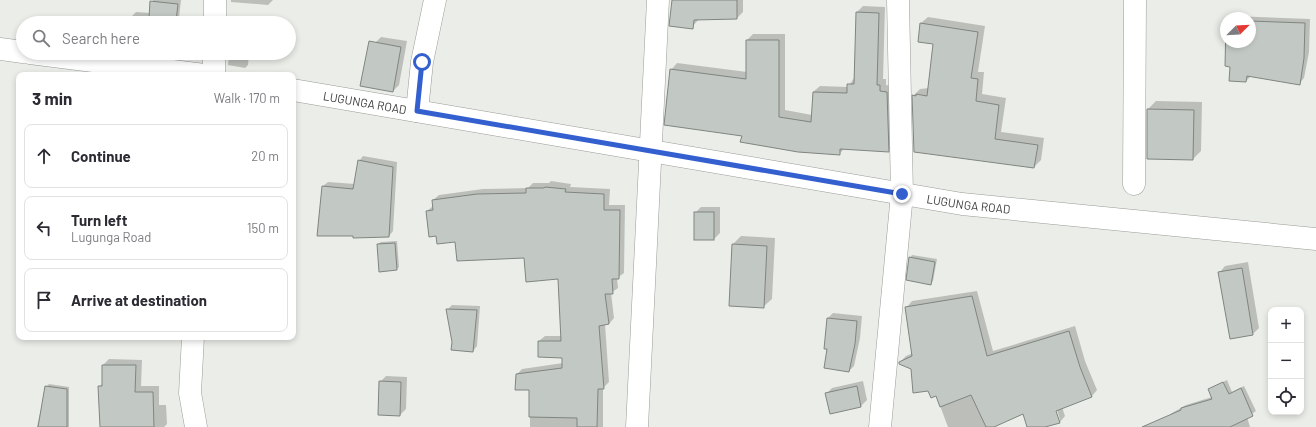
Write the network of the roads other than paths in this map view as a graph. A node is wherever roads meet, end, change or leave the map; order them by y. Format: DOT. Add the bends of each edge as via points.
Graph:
graph roads {
  1 [pos="215,0"];
  2 [pos="435,0"];
  3 [pos="658,0"];
  4 [pos="898,0"];
  5 [pos="1135,0"];
  6 [pos="215,16"];
  7 [pos="0,49"];
  8 [pos="16,51"];
  9 [pos="85,60"];
  10 [pos="214,60"];
  11 [pos="180,72"];
  12 [pos="214,72"];
  13 [pos="296,91"];
  14 [pos="417,111"];
  15 [pos="650,151"];
  16 [pos="1134,184"];
  17 [pos="902,194"];
  18 [pos="1316,239"];
  19 [pos="193,340"];
  20 [pos="196,427"];
  21 [pos="636,427"];
  22 [pos="880,427"];
  1 -- 6 [label="street"];
  2 -- 14 [label="street" via="422,62"];
  3 -- 15 [label="street"];
  4 -- 17 [label="street"];
  5 -- 16 [label="street"];
  7 -- 8 [label="street"];
  9 -- 11 [label="street"];
  10 -- 12 [label="street"];
  13 -- 14 [label="street, LUGUNGA ROAD"];
  14 -- 15 [label="street, LUGUNGA ROAD"];
  15 -- 17 [label="street, LUGUNGA ROAD"];
  15 -- 21 [label="street"];
  17 -- 18 [label="street, LUGUNGA ROAD" via="962,204"];
  17 -- 22 [label="street"];
  19 -- 20 [label="street" via="190,393"];
}
